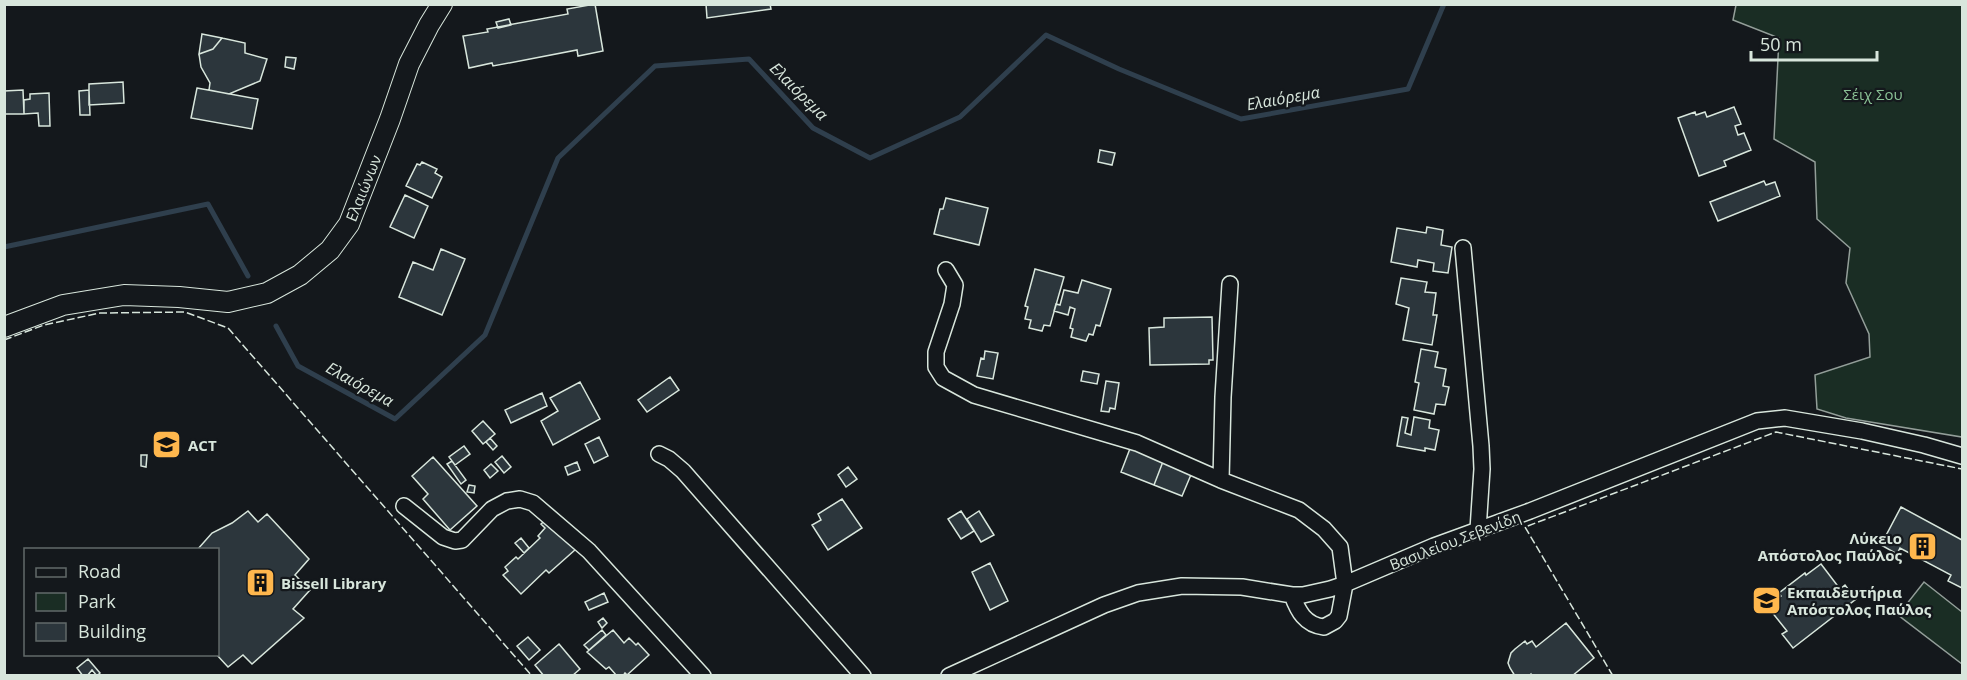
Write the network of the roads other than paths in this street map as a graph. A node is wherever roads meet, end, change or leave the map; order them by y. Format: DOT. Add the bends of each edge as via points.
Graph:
graph roads {
  1 [pos="442,4"];
  2 [pos="1463,248"];
  3 [pos="946,270"];
  4 [pos="1230,284"];
  5 [pos="4,327"];
  6 [pos="659,454"];
  7 [pos="1962,456"];
  8 [pos="1221,480"];
  9 [pos="404,506"];
  10 [pos="1478,530"];
  11 [pos="1345,584"];
  12 [pos="1292,595"];
  13 [pos="703,675"];
  14 [pos="863,675"];
  15 [pos="949,675"];
  1 -- 5 [label="street, Ελαιώνων" via="409,64 349,224 330,250 300,276 267,293 228,302 124,295 63,305"];
  2 -- 10 [label="street" via="1481,446"];
  3 -- 8 [label="street" via="955,285 936,352 936,367 943,378 974,395 1137,443"];
  4 -- 8 [label="street"];
  6 -- 14 [label="street" via="683,471"];
  7 -- 10 [label="street, Βασιλείου Σεβενίδη" via="1862,431 1785,418 1757,421"];
  8 -- 11 [label="street" via="1299,510 1324,529 1340,547"];
  9 -- 13 [label="street" via="443,537 455,541 462,540 492,509 507,501 533,503 589,551"];
  10 -- 11 [label="street, Βασιλείου Σεβενίδη"];
  11 -- 12 [label="street, Βασιλείου Σεβενίδη"];
  11 -- 12 [label="street" via="1339,616 1324,627 1305,620"];
  12 -- 15 [label="street, Βασιλείου Σεβενίδη" via="1218,586 1182,586 1138,593"];
}
